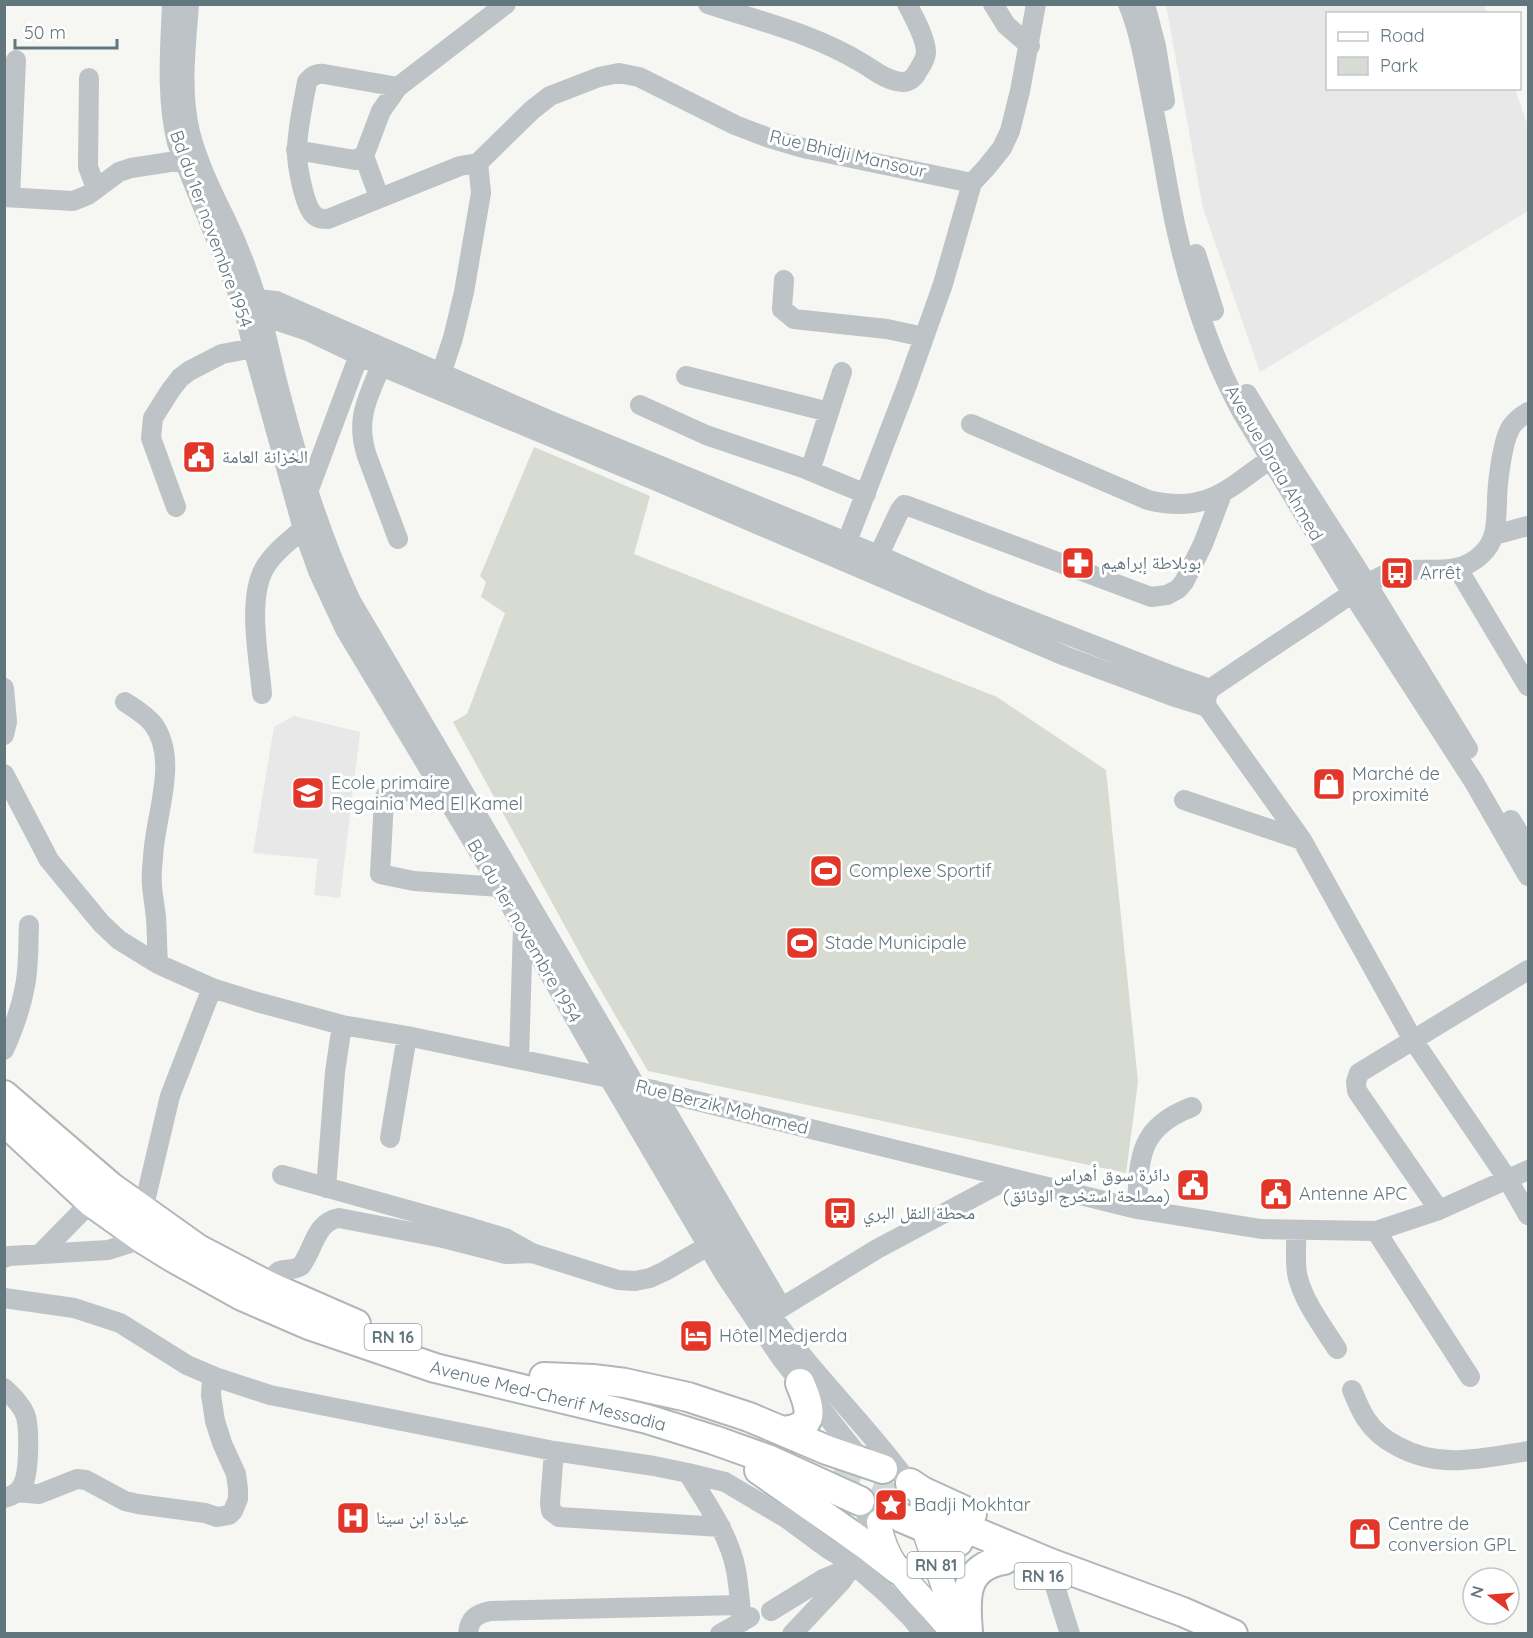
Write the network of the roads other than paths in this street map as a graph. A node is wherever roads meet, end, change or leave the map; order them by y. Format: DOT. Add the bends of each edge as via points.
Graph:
graph roads {
  1 [pos="172,4"];
  2 [pos="189,4"];
  3 [pos="506,4"];
  4 [pos="708,4"];
  5 [pos="907,4"];
  6 [pos="993,4"];
  7 [pos="1036,4"];
  8 [pos="1128,4"];
  9 [pos="1145,4"];
  10 [pos="1030,46"];
  11 [pos="16,60"];
  12 [pos="89,78"];
  13 [pos="398,87"];
  14 [pos="1164,130"];
  15 [pos="296,150"];
  16 [pos="364,156"];
  17 [pos="183,160"];
  18 [pos="478,163"];
  19 [pos="972,183"];
  20 [pos="96,188"];
  21 [pos="7,197"];
  22 [pos="379,197"];
  23 [pos="784,280"];
  24 [pos="252,310"];
  25 [pos="924,337"];
  26 [pos="253,348"];
  27 [pos="359,355"];
  28 [pos="381,366"];
  29 [pos="842,372"];
  30 [pos="441,374"];
  31 [pos="686,376"];
  32 [pos="640,405"];
  33 [pos="829,412"];
  34 [pos="1528,412"];
  35 [pos="971,424"];
  36 [pos="1270,459"];
  37 [pos="810,471"];
  38 [pos="309,489"];
  39 [pos="866,494"];
  40 [pos="1222,494"];
  41 [pos="176,507"];
  42 [pos="301,523"];
  43 [pos="1528,526"];
  44 [pos="1494,534"];
  45 [pos="398,539"];
  46 [pos="843,551"];
  47 [pos="874,564"];
  48 [pos="1458,569"];
  49 [pos="1360,589"];
  50 [pos="1528,686"];
  51 [pos="4,688"];
  52 [pos="262,694"];
  53 [pos="1208,698"];
  54 [pos="125,702"];
  55 [pos="4,735"];
  56 [pos="4,774"];
  57 [pos="464,791"];
  58 [pos="443,792"];
  59 [pos="1184,800"];
  60 [pos="1302,840"];
  61 [pos="1528,848"];
  62 [pos="1528,876"];
  63 [pos="500,887"];
  64 [pos="29,925"];
  65 [pos="523,927"];
  66 [pos="158,964"];
  67 [pos="1528,970"];
  68 [pos="212,988"];
  69 [pos="342,1025"];
  70 [pos="407,1036"];
  71 [pos="7,1037"];
  72 [pos="1413,1040"];
  73 [pos="519,1059"];
  74 [pos="609,1078"];
  75 [pos="645,1088"];
  76 [pos="4,1095"];
  77 [pos="1192,1107"];
  78 [pos="4,1121"];
  79 [pos="390,1138"];
  80 [pos="1528,1170"];
  81 [pos="282,1175"];
  82 [pos="1010,1178"];
  83 [pos="1508,1180"];
  84 [pos="326,1188"];
  85 [pos="91,1202"];
  86 [pos="1137,1209"];
  87 [pos="142,1210"];
  88 [pos="1439,1210"];
  89 [pos="418,1212"];
  90 [pos="1528,1215"];
  91 [pos="1296,1230"];
  92 [pos="1376,1231"];
  93 [pos="414,1233"];
  94 [pos="143,1239"];
  95 [pos="708,1245"];
  96 [pos="532,1253"];
  97 [pos="40,1254"];
  98 [pos="4,1258"];
  99 [pos="269,1286"];
  100 [pos="4,1298"];
  101 [pos="776,1311"];
  102 [pos="1337,1349"];
  103 [pos="215,1377"];
  104 [pos="544,1377"];
  105 [pos="1470,1377"];
  106 [pos="800,1383"];
  107 [pos="1352,1390"];
  108 [pos="8,1396"];
  109 [pos="782,1431"];
  110 [pos="685,1432"];
  111 [pos="554,1451"];
  112 [pos="1528,1451"];
  113 [pos="688,1473"];
  114 [pos="832,1473"];
  115 [pos="892,1476"];
  116 [pos="11,1495"];
  117 [pos="721,1527"];
  118 [pos="882,1531"];
  119 [pos="1004,1560"];
  120 [pos="898,1570"];
  121 [pos="1053,1580"];
  122 [pos="771,1611"];
  123 [pos="744,1619"];
  124 [pos="1183,1623"];
  125 [pos="949,1631"];
  126 [pos="468,1634"];
  127 [pos="720,1634"];
  128 [pos="790,1634"];
  129 [pos="1070,1634"];
  130 [pos="1233,1634"];
  1 -- 17 [label="street, Bd du 1er novembre 1954" via="169,91 172,121"];
  2 -- 24 [label="street" via="185,98 190,133 238,248"];
  3 -- 13 [label="street"];
  4 -- 5 [label="street" via="808,36 844,52 884,77 902,82 916,75 926,52"];
  6 -- 10 [label="street" via="1006,25"];
  7 -- 10 [label="street"];
  8 -- 14 [label="street, Avenue Draia Ahmed"];
  9 -- 14 [label="street, Avenue Draia Ahmed" via="1156,46"];
  10 -- 19 [label="street" via="1010,130 1002,148"];
  11 -- 21 [label="street"];
  12 -- 20 [label="street" via="88,167"];
  13 -- 15 [label="street" via="317,73 310,77"];
  13 -- 16 [label="street" via="381,111"];
  14 -- 36 [label="street, Avenue Draia Ahmed" via="1168,191 1191,285 1230,391"];
  14 -- 49 [label="street, Avenue Draia Ahmed" via="1195,252 1227,349 1242,384"];
  15 -- 16 [label="street" via="355,160"];
  15 -- 22 [label="street" via="301,185 315,216 328,219"];
  16 -- 22 [label="street"];
  17 -- 20 [label="street" via="131,168"];
  17 -- 24 [label="street, Bd du 1er novembre 1954"];
  18 -- 19 [label="street, Rue Bhidji Mansour" via="550,96 619,73 639,76 769,138"];
  18 -- 22 [label="street" via="460,166"];
  18 -- 30 [label="street" via="481,193 464,292"];
  19 -- 25 [label="street"];
  20 -- 21 [label="street" via="73,201"];
  23 -- 25 [label="street" via="782,309 794,319"];
  24 -- 26 [label="street, Bd du 1er novembre 1954"];
  24 -- 27 [label="street"];
  24 -- 30 [label="street" via="276,302"];
  24 -- 38 [label="street"];
  25 -- 39 [label="street"];
  26 -- 41 [label="street" via="222,354 189,371 153,418 151,438"];
  26 -- 42 [label="street, Bd du 1er novembre 1954"];
  27 -- 28 [label="street"];
  27 -- 38 [label="street"];
  28 -- 45 [label="street" via="365,403 361,430"];
  28 -- 46 [label="street" via="659,482"];
  29 -- 33 [label="street"];
  30 -- 46 [label="street" via="644,460"];
  31 -- 33 [label="street"];
  32 -- 37 [label="street" via="706,435"];
  33 -- 37 [label="street"];
  34 -- 44 [label="street" via="1511,426 1504,447"];
  35 -- 40 [label="street" via="1148,500 1183,505"];
  36 -- 40 [label="street"];
  36 -- 49 [label="street, Avenue Draia Ahmed"];
  37 -- 39 [label="street"];
  38 -- 42 [label="street"];
  38 -- 57 [label="street" via="351,601"];
  39 -- 46 [label="street"];
  40 -- 47 [label="street" via="1184,582 1167,595 1151,597 904,505"];
  42 -- 52 [label="street" via="264,569 257,588 254,607"];
  42 -- 58 [label="street, Bd du 1er novembre 1954" via="345,629"];
  43 -- 44 [label="street"];
  44 -- 48 [label="street" via="1479,557"];
  46 -- 47 [label="street"];
  47 -- 53 [label="street" via="1065,656 1172,696"];
  48 -- 49 [label="street" via="1403,570"];
  48 -- 50 [label="street"];
  49 -- 53 [label="street"];
  49 -- 61 [label="street, Avenue Draia Ahmed"];
  49 -- 62 [label="street, Avenue Draia Ahmed"];
  51 -- 55 [label="street"];
  53 -- 60 [label="street"];
  54 -- 66 [label="street" via="153,724 165,759 152,863"];
  56 -- 66 [label="street, Rue Berzik Mohamed" via="49,860 101,923"];
  57 -- 58 [label="street"];
  57 -- 75 [label="street"];
  58 -- 63 [label="street, Bd du 1er novembre 1954"];
  58 -- 63 [label="street" via="394,791 385,796 380,874 414,881"];
  59 -- 60 [label="street"];
  60 -- 72 [label="street"];
  63 -- 65 [label="street, Bd du 1er novembre 1954"];
  64 -- 71 [label="street" via="25,988"];
  65 -- 73 [label="street"];
  65 -- 74 [label="street, Bd du 1er novembre 1954"];
  66 -- 68 [label="street, Rue Berzik Mohamed"];
  67 -- 72 [label="street"];
  68 -- 69 [label="street, Rue Berzik Mohamed"];
  68 -- 87 [label="street" via="170,1096"];
  69 -- 70 [label="street, Rue Berzik Mohamed"];
  69 -- 84 [label="street"];
  70 -- 73 [label="street, Rue Berzik Mohamed"];
  70 -- 79 [label="street"];
  72 -- 83 [label="street"];
  72 -- 88 [label="street" via="1359,1073 1357,1090"];
  73 -- 74 [label="street, Rue Berzik Mohamed"];
  74 -- 75 [label="street, Rue Berzik Mohamed"];
  74 -- 95 [label="street, Bd du 1er novembre 1954"];
  75 -- 82 [label="street, Rue Berzik Mohamed"];
  75 -- 101 [label="street"];
  76 -- 87 [label="highway, RN 16"];
  77 -- 86 [label="street" via="1162,1123 1144,1146"];
  78 -- 85 [label="highway, RN 16"];
  80 -- 83 [label="street, Rue Berzik Mohamed"];
  81 -- 84 [label="street"];
  82 -- 86 [label="street, Rue Berzik Mohamed"];
  82 -- 101 [label="street" via="877,1249"];
  83 -- 88 [label="street, Rue Berzik Mohamed"];
  83 -- 90 [label="street"];
  84 -- 89 [label="street"];
  85 -- 94 [label="highway, RN 16"];
  85 -- 97 [label="street"];
  86 -- 91 [label="street, Rue Berzik Mohamed" via="1261,1229"];
  87 -- 99 [label="highway, RN 16" via="198,1249"];
  88 -- 92 [label="street, Rue Berzik Mohamed"];
  89 -- 93 [label="street"];
  89 -- 96 [label="street" via="505,1239"];
  91 -- 92 [label="street, Rue Berzik Mohamed"];
  91 -- 102 [label="street" via="1298,1278 1306,1300"];
  92 -- 105 [label="street"];
  93 -- 96 [label="street" via="507,1254"];
  93 -- 99 [label="street" via="332,1219 321,1227 303,1264 296,1269 279,1270"];
  94 -- 97 [label="street" via="108,1250"];
  94 -- 110 [label="highway, Avenue Med-Cherif Messadia / RN 16" via="242,1296 309,1325 435,1368 647,1419"];
  95 -- 96 [label="street" via="651,1278 634,1281 618,1280"];
  95 -- 106 [label="street, Bd du 1er novembre 1954"];
  97 -- 98 [label="street"];
  99 -- 104 [label="highway, RN 16" via="367,1329"];
  100 -- 103 [label="street" via="74,1308 120,1323 187,1365"];
  101 -- 115 [label="street" via="808,1364 877,1442"];
  103 -- 111 [label="street" via="270,1395"];
  103 -- 116 [label="street" via="211,1395 215,1420 238,1489 238,1499 228,1515 217,1517 125,1501 77,1479 39,1494"];
  104 -- 109 [label="highway" via="624,1383 688,1397"];
  104 -- 114 [label="highway, RN 16" via="696,1416 771,1444"];
  106 -- 109 [label="highway" via="809,1414 807,1420 799,1428"];
  106 -- 115 [label="street, Bd du 1er novembre 1954"];
  107 -- 112 [label="street" via="1366,1420 1384,1439 1425,1458 1458,1462"];
  108 -- 116 [label="street" via="26,1415 29,1451 24,1484"];
  109 -- 115 [label="highway"];
  110 -- 118 [label="highway"];
  110 -- 118 [label="highway, Avenue Med-Cherif Messadia / RN 16" via="747,1451"];
  111 -- 113 [label="street"];
  111 -- 117 [label="street" via="550,1503 551,1511 560,1518"];
  113 -- 117 [label="street"];
  113 -- 118 [label="street" via="725,1482 786,1518 828,1549"];
  115 -- 118 [label="highway" via="914,1496 913,1502 911,1508"];
  115 -- 118 [label="highway" via="864,1482 860,1491"];
  115 -- 124 [label="highway" via="1129,1582"];
  117 -- 123 [label="street" via="736,1568"];
  118 -- 119 [label="highway, Avenue Med-Cherif Messadia / RN 16"];
  118 -- 120 [label="highway"];
  118 -- 122 [label="street" via="833,1573"];
  118 -- 124 [label="highway, RN 16" via="1050,1563"];
  118 -- 125 [label="main road, RN 81" via="944,1587"];
  118 -- 125 [label="street" via="887,1594 912,1618"];
  118 -- 128 [label="street" via="841,1582"];
  119 -- 121 [label="highway, Avenue Med-Cherif Messadia / RN 16"];
  119 -- 125 [label="highway" via="983,1567 974,1575 966,1606"];
  120 -- 125 [label="main road, RN 81"];
  121 -- 124 [label="highway, Avenue Med-Cherif Messadia / RN 16"];
  121 -- 129 [label="street"];
  122 -- 123 [label="street" via="763,1610"];
  122 -- 128 [label="street" via="783,1618"];
  123 -- 126 [label="street" via="490,1611 471,1621"];
  123 -- 127 [label="street"];
  124 -- 130 [label="highway, Avenue Med-Cherif Messadia / RN 16"];
}
